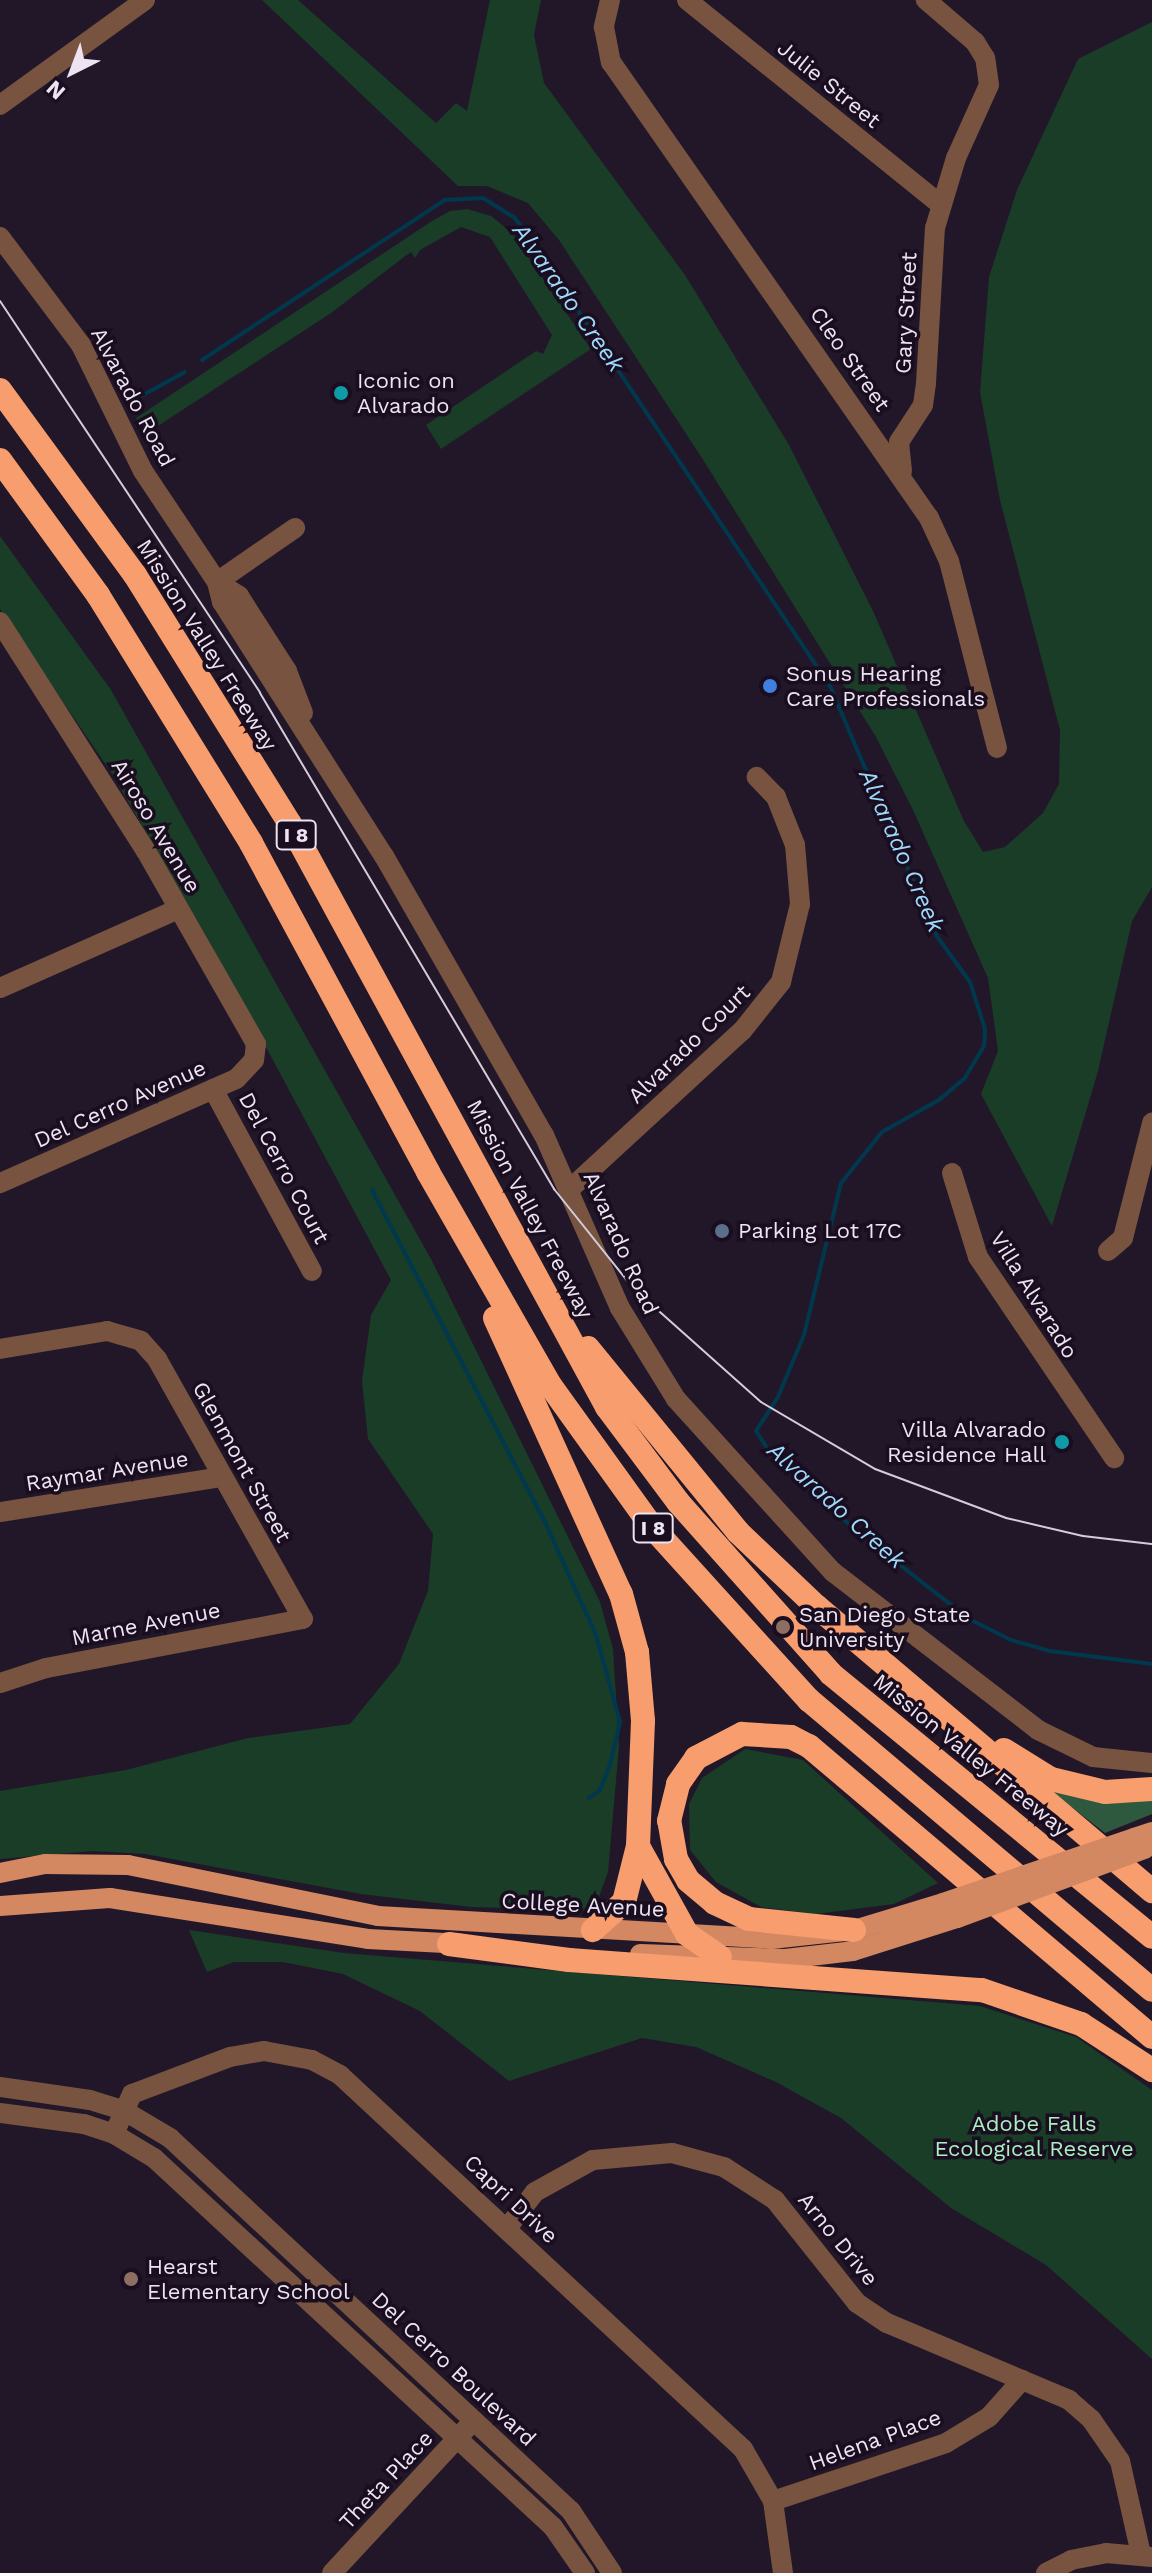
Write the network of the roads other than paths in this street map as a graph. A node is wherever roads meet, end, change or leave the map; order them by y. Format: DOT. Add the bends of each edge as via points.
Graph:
graph roads {
  1 [pos="145,0"];
  2 [pos="610,0"];
  3 [pos="687,0"];
  4 [pos="926,0"];
  5 [pos="0,105"];
  6 [pos="941,205"];
  7 [pos="0,237"];
  8 [pos="0,390"];
  9 [pos="0,460"];
  10 [pos="908,484"];
  11 [pos="295,528"];
  12 [pos="217,582"];
  13 [pos="0,622"];
  14 [pos="997,748"];
  15 [pos="757,777"];
  16 [pos="178,909"];
  17 [pos="0,988"];
  18 [pos="254,1060"];
  19 [pos="213,1089"];
  20 [pos="1152,1123"];
  21 [pos="428,1172"];
  22 [pos="952,1173"];
  23 [pos="0,1183"];
  24 [pos="571,1188"];
  25 [pos="1108,1251"];
  26 [pos="312,1271"];
  27 [pos="552,1304"];
  28 [pos="0,1349"];
  29 [pos="1114,1458"];
  30 [pos="222,1477"];
  31 [pos="0,1512"];
  32 [pos="303,1619"];
  33 [pos="901,1680"];
  34 [pos="0,1683"];
  35 [pos="1152,1763"];
  36 [pos="1152,1789"];
  37 [pos="1146,1842"];
  38 [pos="638,1846"];
  39 [pos="0,1873"];
  40 [pos="1152,1891"];
  41 [pos="0,1906"];
  42 [pos="950,1911"];
  43 [pos="593,1930"];
  44 [pos="854,1930"];
  45 [pos="687,1934"];
  46 [pos="1152,1937"];
  47 [pos="449,1944"];
  48 [pos="720,1957"];
  49 [pos="1152,1990"];
  50 [pos="1152,2037"];
  51 [pos="1152,2070"];
  52 [pos="0,2087"];
  53 [pos="123,2110"];
  54 [pos="0,2113"];
  55 [pos="114,2134"];
  56 [pos="508,2227"];
  57 [pos="1022,2380"];
  58 [pos="474,2420"];
  59 [pos="457,2438"];
  60 [pos="773,2501"];
  61 [pos="1146,2556"];
  62 [pos="333,2573"];
  63 [pos="585,2573"];
  64 [pos="612,2573"];
  65 [pos="783,2573"];
  66 [pos="1046,2573"];
  1 -- 5 [label="street"];
  2 -- 10 [label="street, Cleo Street" via="604,27 611,62"];
  3 -- 6 [label="street, Julie Street"];
  4 -- 6 [label="street, Gary Street" via="975,42 988,67 988,93"];
  6 -- 10 [label="street, Gary Street" via="923,405 899,442"];
  7 -- 12 [label="street, Alvarado Road" via="81,345 143,471"];
  8 -- 27 [label="highway, Mission Valley Freeway / I 8" via="135,575 290,824"];
  9 -- 21 [label="highway, I 8" via="98,595 251,843"];
  10 -- 14 [label="street, Cleo Street" via="949,561"];
  11 -- 12 [label="street"];
  12 -- 24 [label="street, Alvarado Road" via="222,602 313,740"];
  13 -- 16 [label="street, Airoso Avenue"];
  15 -- 24 [label="street, Alvarado Court" via="776,797 795,845 800,904 781,982 742,1031"];
  16 -- 17 [label="street"];
  16 -- 18 [label="street, Airoso Avenue" via="252,1034"];
  18 -- 19 [label="street, Del Cerro Avenue" via="236,1079"];
  19 -- 23 [label="street, Del Cerro Avenue"];
  19 -- 26 [label="street, Del Cerro Court"];
  20 -- 25 [label="street" via="1123,1238"];
  21 -- 38 [label="highway" via="621,1594 637,1652 643,1721"];
  21 -- 49 [label="highway, I 8" via="550,1385 652,1527 730,1618 872,1757"];
  22 -- 29 [label="street, Villa Alvarado" via="978,1257"];
  24 -- 35 [label="street, Alvarado Road" via="620,1308 676,1399 833,1572 1051,1738 1093,1757"];
  27 -- 33 [label="highway" via="738,1532"];
  27 -- 46 [label="highway, Mission Valley Freeway / I 8" via="607,1407 678,1502 788,1630 850,1690"];
  28 -- 30 [label="street, Glenmont Street" via="107,1331 133,1335 157,1359"];
  30 -- 31 [label="street, Raymar Avenue"];
  30 -- 32 [label="street, Glenmont Street"];
  32 -- 34 [label="street, Marne Avenue" via="46,1668"];
  33 -- 36 [label="highway" via="1051,1779 1105,1792"];
  33 -- 40 [label="highway"];
  37 -- 42 [label="main road, College Avenue, bridge"];
  38 -- 43 [label="highway" via="624,1902"];
  38 -- 45 [label="highway"];
  39 -- 43 [label="main road, College Avenue" via="45,1864 128,1865 378,1916"];
  41 -- 47 [label="main road, College Avenue" via="110,1898 368,1939"];
  42 -- 44 [label="main road, College Avenue"];
  42 -- 48 [label="main road, College Avenue" via="853,1951 785,1959"];
  43 -- 45 [label="main road, College Avenue"];
  44 -- 45 [label="main road, College Avenue" via="771,1939"];
  44 -- 50 [label="highway" via="749,1919 715,1903 688,1880 676,1859 669,1821 678,1784 696,1758 742,1734 782,1736 809,1746"];
  45 -- 48 [label="highway"];
  47 -- 48 [label="main road, College Avenue"];
  47 -- 51 [label="highway" via="569,1960 982,1990 1070,2019"];
  52 -- 53 [label="street, Del Cerro Boulevard"];
  53 -- 55 [label="street"];
  53 -- 56 [label="street, Capri Drive" via="132,2094 230,2057 264,2051 312,2060 340,2075"];
  53 -- 58 [label="street, Del Cerro Boulevard" via="170,2138"];
  54 -- 55 [label="street"];
  55 -- 59 [label="street" via="154,2158"];
  56 -- 57 [label="street, Arno Drive" via="535,2192 593,2160 672,2153 724,2167 775,2200 857,2303 887,2323"];
  56 -- 60 [label="street, Capri Drive" via="743,2449"];
  57 -- 60 [label="street, Helena Place" via="989,2417 946,2443"];
  57 -- 61 [label="street, Arno Drive" via="1069,2400 1108,2439 1132,2497"];
  58 -- 59 [label="street, Theta Place"];
  58 -- 64 [label="street, Del Cerro Boulevard" via="571,2511"];
  59 -- 62 [label="street, Theta Place"];
  59 -- 63 [label="street" via="553,2527"];
  60 -- 65 [label="street, Capri Drive"];
  61 -- 66 [label="street" via="1106,2553"];
}
